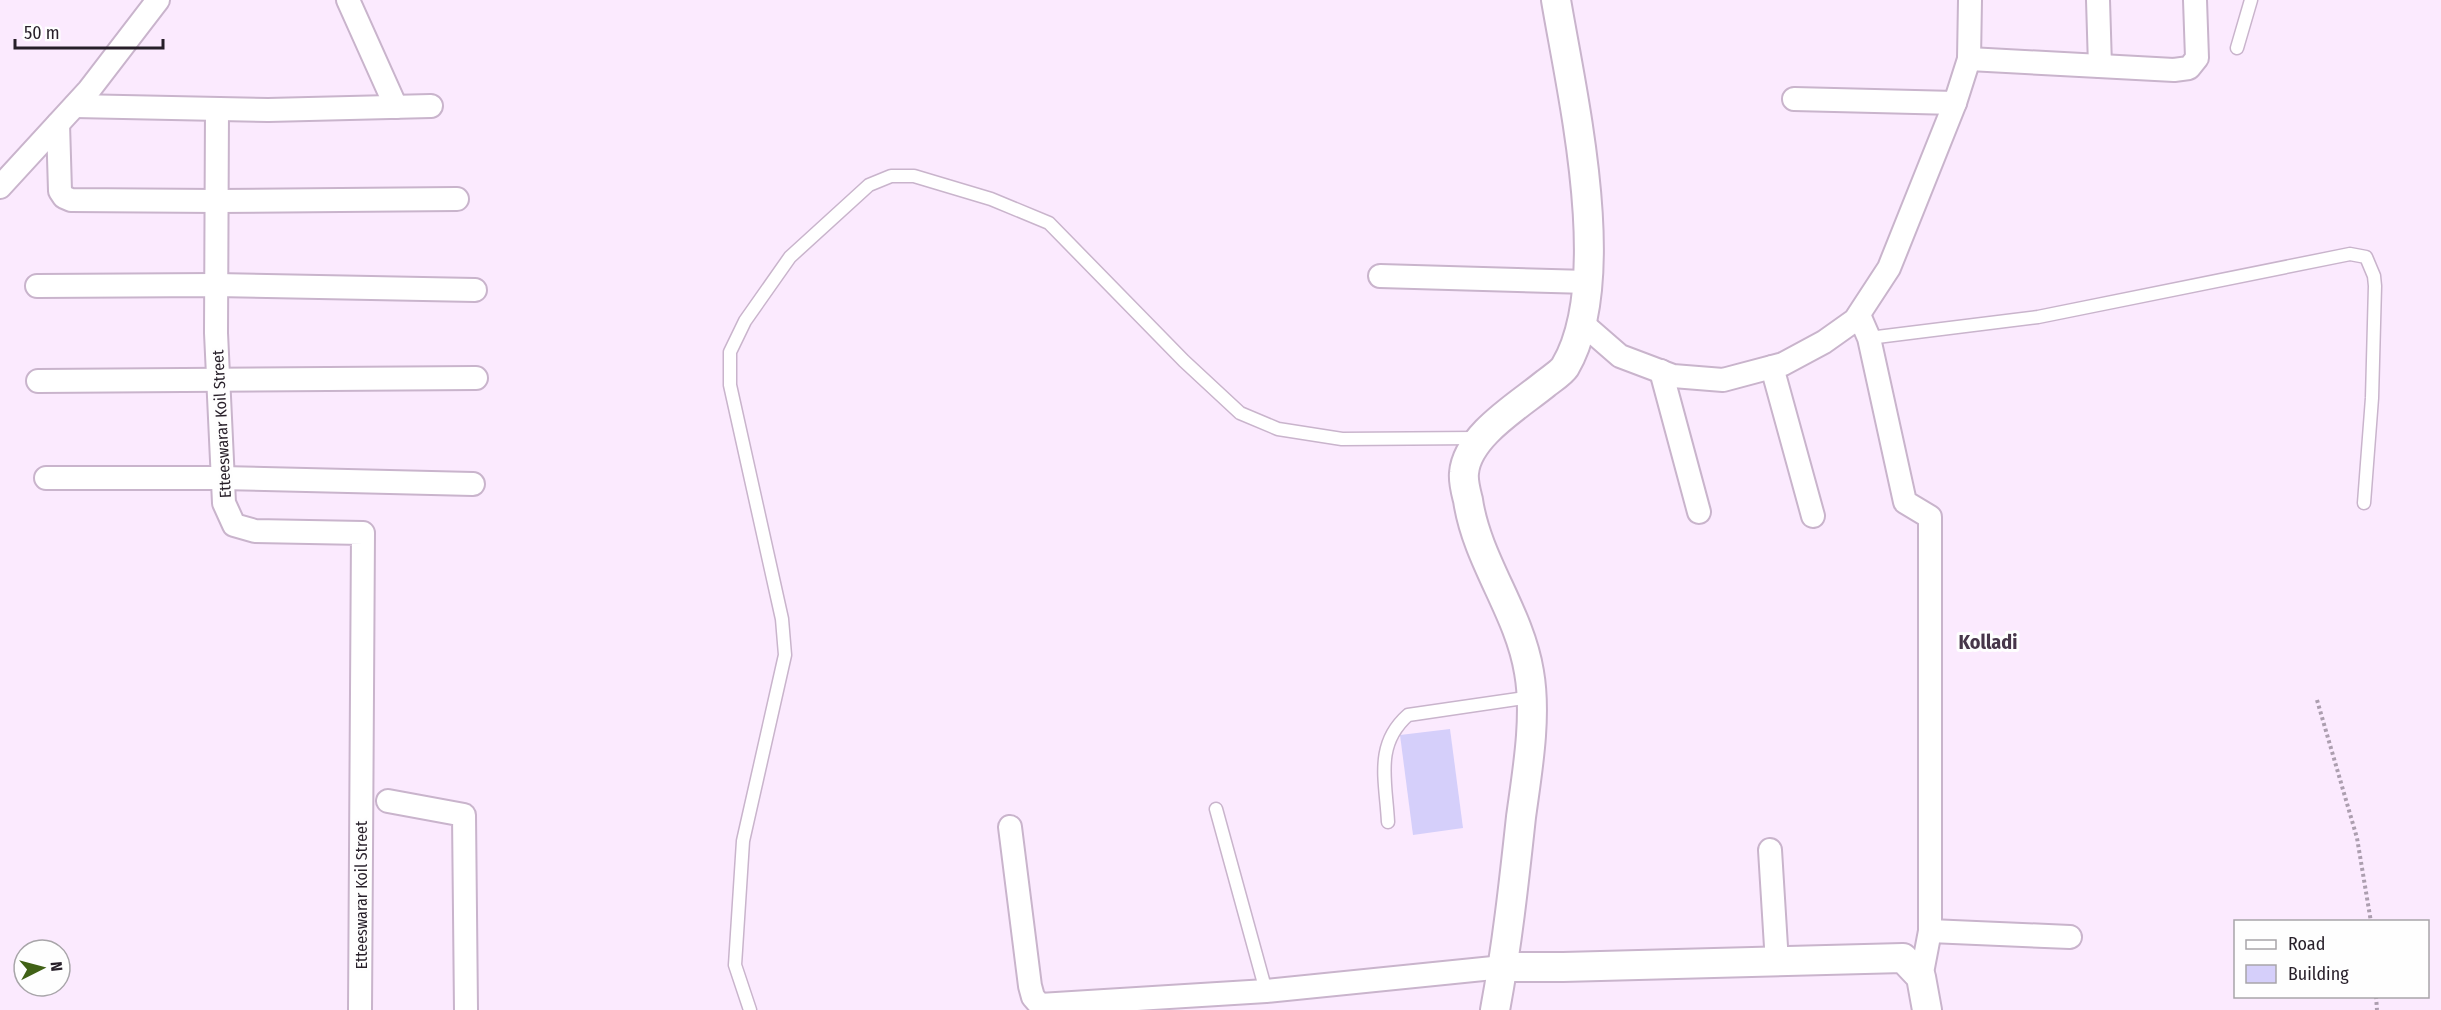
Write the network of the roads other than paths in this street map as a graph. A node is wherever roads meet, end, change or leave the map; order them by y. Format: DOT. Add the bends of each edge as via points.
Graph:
graph roads {
  1 [pos="158,0"];
  2 [pos="348,0"];
  3 [pos="1556,0"];
  4 [pos="1970,0"];
  5 [pos="2098,0"];
  6 [pos="2195,0"];
  7 [pos="2251,0"];
  8 [pos="2237,48"];
  9 [pos="1968,59"];
  10 [pos="2100,66"];
  11 [pos="1794,99"];
  12 [pos="1955,103"];
  13 [pos="75,106"];
  14 [pos="431,106"];
  15 [pos="396,107"];
  16 [pos="217,109"];
  17 [pos="58,124"];
  18 [pos="0,187"];
  19 [pos="457,199"];
  20 [pos="217,201"];
  21 [pos="1380,276"];
  22 [pos="1588,282"];
  23 [pos="216,285"];
  24 [pos="37,286"];
  25 [pos="475,290"];
  26 [pos="1858,315"];
  27 [pos="1582,323"];
  28 [pos="1869,338"];
  29 [pos="1772,367"];
  30 [pos="1661,371"];
  31 [pos="476,378"];
  32 [pos="218,380"];
  33 [pos="38,381"];
  34 [pos="1479,438"];
  35 [pos="46,478"];
  36 [pos="221,478"];
  37 [pos="473,484"];
  38 [pos="2364,503"];
  39 [pos="1699,512"];
  40 [pos="1813,516"];
  41 [pos="1531,697"];
  42 [pos="388,801"];
  43 [pos="1216,809"];
  44 [pos="1388,822"];
  45 [pos="1010,827"];
  46 [pos="1770,850"];
  47 [pos="1930,931"];
  48 [pos="2070,937"];
  49 [pos="1777,963"];
  50 [pos="1503,967"];
  51 [pos="1921,978"];
  52 [pos="1266,991"];
  53 [pos="1234,1001"];
  54 [pos="1039,1007"];
  55 [pos="360,1010"];
  56 [pos="466,1010"];
  57 [pos="750,1010"];
  58 [pos="1495,1010"];
  59 [pos="1927,1010"];
  1 -- 13 [label="street"];
  2 -- 15 [label="street"];
  3 -- 22 [label="street" via="1588,208"];
  4 -- 9 [label="street"];
  5 -- 10 [label="street"];
  6 -- 10 [label="street" via="2197,58 2189,68"];
  7 -- 8 [label="lane"];
  9 -- 10 [label="street"];
  9 -- 12 [label="street"];
  11 -- 12 [label="street"];
  12 -- 26 [label="street" via="1889,267"];
  13 -- 16 [label="street"];
  13 -- 17 [label="street"];
  14 -- 15 [label="street"];
  15 -- 16 [label="street"];
  16 -- 20 [label="street, Etteeswarar Koil Street"];
  17 -- 18 [label="street"];
  17 -- 20 [label="street" via="60,191 64,197"];
  19 -- 20 [label="street"];
  20 -- 23 [label="street, Etteeswarar Koil Street"];
  21 -- 22 [label="street"];
  22 -- 27 [label="street"];
  23 -- 24 [label="street"];
  23 -- 25 [label="street"];
  23 -- 32 [label="street, Etteeswarar Koil Street"];
  26 -- 28 [label="street"];
  26 -- 29 [label="street" via="1824,342"];
  27 -- 30 [label="street" via="1620,356"];
  27 -- 34 [label="street" via="1564,368"];
  28 -- 38 [label="lane" via="2038,317 2350,254 2366,257 2375,286"];
  28 -- 47 [label="street" via="1905,502 1929,517"];
  29 -- 30 [label="street" via="1723,380 1673,376"];
  29 -- 40 [label="street"];
  30 -- 39 [label="street"];
  31 -- 32 [label="street"];
  32 -- 33 [label="street"];
  32 -- 36 [label="street, Etteeswarar Koil Street"];
  34 -- 41 [label="street" via="1463,474 1469,511 1486,561 1521,636"];
  34 -- 57 [label="lane" via="1342,439 1278,429 1240,412 1048,223 991,199 914,176 891,176 852,198 790,257 745,321 730,352 730,385 782,619 785,654 743,841 735,965"];
  35 -- 36 [label="street"];
  36 -- 37 [label="street"];
  36 -- 55 [label="street, Etteeswarar Koil Street" via="224,503 234,525 255,531 363,533"];
  41 -- 44 [label="lane" via="1408,715 1395,726 1384,756"];
  41 -- 50 [label="street" via="1526,776"];
  42 -- 56 [label="street" via="464,815"];
  43 -- 52 [label="lane"];
  45 -- 54 [label="street" via="1030,986"];
  46 -- 49 [label="street"];
  47 -- 48 [label="street"];
  47 -- 51 [label="street"];
  49 -- 50 [label="street"];
  49 -- 51 [label="street" via="1903,958"];
  50 -- 52 [label="street"];
  50 -- 58 [label="street"];
  51 -- 59 [label="street"];
  52 -- 53 [label="street"];
  53 -- 54 [label="street"];
}
